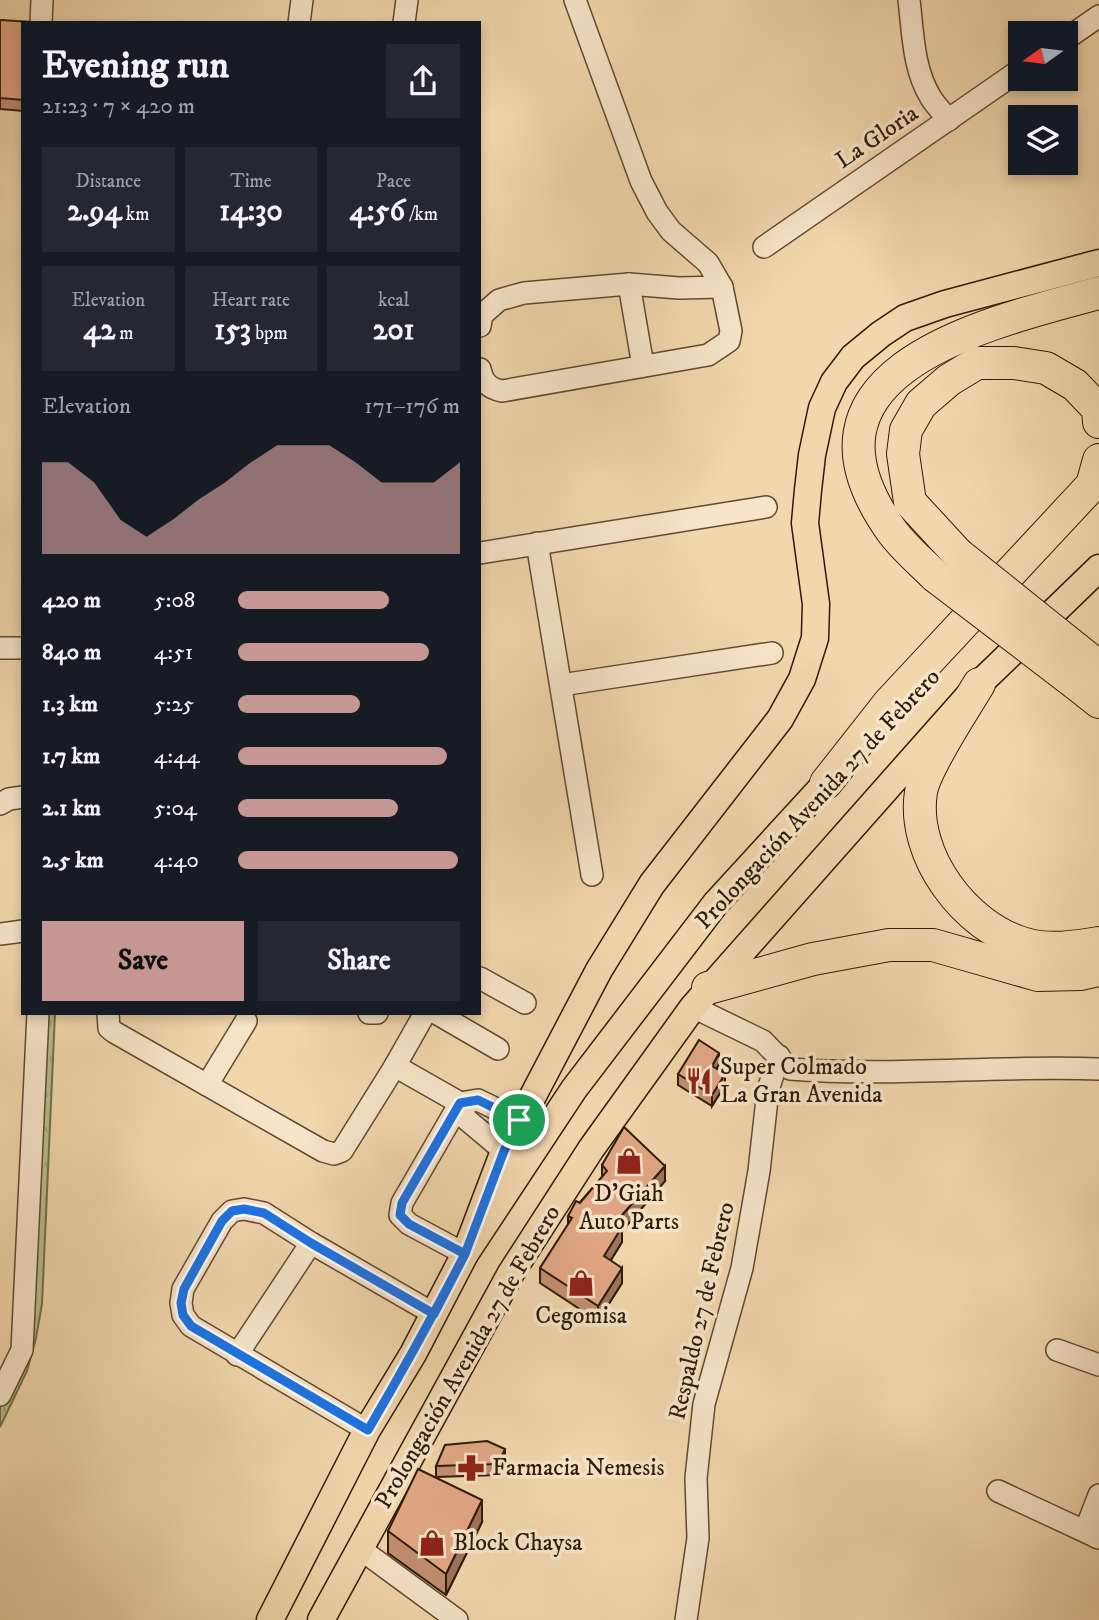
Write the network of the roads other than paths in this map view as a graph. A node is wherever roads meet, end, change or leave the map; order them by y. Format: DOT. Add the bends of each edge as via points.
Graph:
graph roads {
  1 [pos="42,0"];
  2 [pos="302,0"];
  3 [pos="407,0"];
  4 [pos="575,0"];
  5 [pos="909,0"];
  6 [pos="1099,16"];
  7 [pos="41,21"];
  8 [pos="299,21"];
  9 [pos="404,21"];
  10 [pos="1078,31"];
  11 [pos="1008,78"];
  12 [pos="949,120"];
  13 [pos="764,247"];
  14 [pos="1099,263"];
  15 [pos="629,284"];
  16 [pos="722,287"];
  17 [pos="1099,293"];
  18 [pos="481,320"];
  19 [pos="643,366"];
  20 [pos="481,373"];
  21 [pos="1099,422"];
  22 [pos="1099,460"];
  23 [pos="766,507"];
  24 [pos="1099,507"];
  25 [pos="537,543"];
  26 [pos="481,553"];
  27 [pos="1099,568"];
  28 [pos="0,648"];
  29 [pos="21,648"];
  30 [pos="772,653"];
  31 [pos="979,684"];
  32 [pos="1091,684"];
  33 [pos="561,685"];
  34 [pos="826,783"];
  35 [pos="21,797"];
  36 [pos="0,804"];
  37 [pos="592,875"];
  38 [pos="21,931"];
  39 [pos="0,934"];
  40 [pos="1099,943"];
  41 [pos="1099,970"];
  42 [pos="481,979"];
  43 [pos="701,998"];
  44 [pos="525,1003"];
  45 [pos="38,1015"];
  46 [pos="107,1015"];
  47 [pos="424,1015"];
  48 [pos="439,1015"];
  49 [pos="247,1021"];
  50 [pos="498,1049"];
  51 [pos="779,1056"];
  52 [pos="395,1066"];
  53 [pos="1099,1069"];
  54 [pos="207,1085"];
  55 [pos="460,1103"];
  56 [pos="519,1120"];
  57 [pos="504,1151"];
  58 [pos="311,1243"];
  59 [pos="465,1254"];
  60 [pos="434,1314"];
  61 [pos="1057,1350"];
  62 [pos="237,1355"];
  63 [pos="1099,1365"];
  64 [pos="0,1395"];
  65 [pos="368,1430"];
  66 [pos="998,1491"];
  67 [pos="1099,1495"];
  68 [pos="1097,1538"];
  69 [pos="359,1548"];
  70 [pos="270,1620"];
  71 [pos="321,1620"];
  72 [pos="457,1620"];
  73 [pos="687,1620"];
  1 -- 7 [label="street"];
  2 -- 8 [label="street"];
  3 -- 9 [label="street"];
  4 -- 16 [label="street" via="641,181 671,231 708,263"];
  5 -- 12 [label="street" via="920,74"];
  6 -- 10 [label="street"];
  11 -- 12 [label="street, La Gloria"];
  12 -- 13 [label="street, La Gloria"];
  14 -- 56 [label="main road" via="905,318 853,357 834,382 822,408 808,490 805,523 816,604 815,638 802,679 780,719 652,884 599,970"];
  15 -- 16 [label="street"];
  15 -- 18 [label="street" via="524,293 499,300"];
  15 -- 19 [label="street"];
  16 -- 19 [label="street" via="729,341 708,355"];
  17 -- 32 [label="highway, bridge" via="1008,317 949,341 897,371 875,396 860,425 859,448 861,470 873,501 891,531 934,576"];
  19 -- 20 [label="street" via="502,391 491,389"];
  21 -- 32 [label="highway, bridge" via="1098,409 1075,385 1046,368 977,363 921,404 906,430 903,454 910,502"];
  22 -- 34 [label="highway" via="1092,485 889,703"];
  23 -- 25 [label="street"];
  24 -- 34 [label="highway, Prolongación Avenida 27 de Febrero"];
  25 -- 26 [label="street"];
  25 -- 33 [label="street"];
  27 -- 31 [label="main road, Prolongación Avenida 27 de Febrero"];
  28 -- 29 [label="street"];
  30 -- 33 [label="street"];
  31 -- 40 [label="highway" via="921,791 922,834 938,875 988,927 1024,944 1065,949"];
  31 -- 43 [label="main road, Prolongación Avenida 27 de Febrero"];
  33 -- 37 [label="street"];
  34 -- 59 [label="main road, Prolongación Avenida 27 de Febrero" via="716,902 575,1089"];
  35 -- 36 [label="street"];
  38 -- 39 [label="street"];
  41 -- 43 [label="highway" via="1038,975 933,945 889,945 813,959"];
  42 -- 44 [label="street"];
  43 -- 51 [label="street"];
  43 -- 69 [label="main road, Prolongación Avenida 27 de Febrero" via="591,1149 511,1273"];
  45 -- 64 [label="street" via="22,1350"];
  46 -- 54 [label="street" via="114,1032"];
  47 -- 52 [label="street"];
  48 -- 50 [label="street"];
  49 -- 54 [label="street"];
  51 -- 53 [label="street" via="790,1069 839,1073"];
  51 -- 73 [label="street, Respaldo 27 de Febrero" via="768,1090 742,1268 704,1404 696,1478 698,1538"];
  52 -- 54 [label="street" via="342,1151 334,1154"];
  52 -- 55 [label="street"];
  55 -- 56 [label="street" via="478,1100"];
  55 -- 57 [label="street" via="467,1118"];
  55 -- 59 [label="street" via="402,1203 400,1215"];
  56 -- 57 [label="main road"];
  57 -- 59 [label="main road"];
  58 -- 60 [label="street"];
  58 -- 62 [label="street"];
  58 -- 62 [label="street" via="264,1213 232,1211 222,1221 184,1289 181,1303 191,1326"];
  59 -- 60 [label="main road, Prolongación Avenida 27 de Febrero"];
  60 -- 65 [label="main road, Prolongación Avenida 27 de Febrero"];
  61 -- 63 [label="street"];
  62 -- 65 [label="street"];
  65 -- 70 [label="main road, Prolongación Avenida 27 de Febrero"];
  66 -- 68 [label="street"];
  67 -- 68 [label="street" via="1089,1521"];
  69 -- 71 [label="main road, Prolongación Avenida 27 de Febrero"];
  69 -- 72 [label="street"];
}
